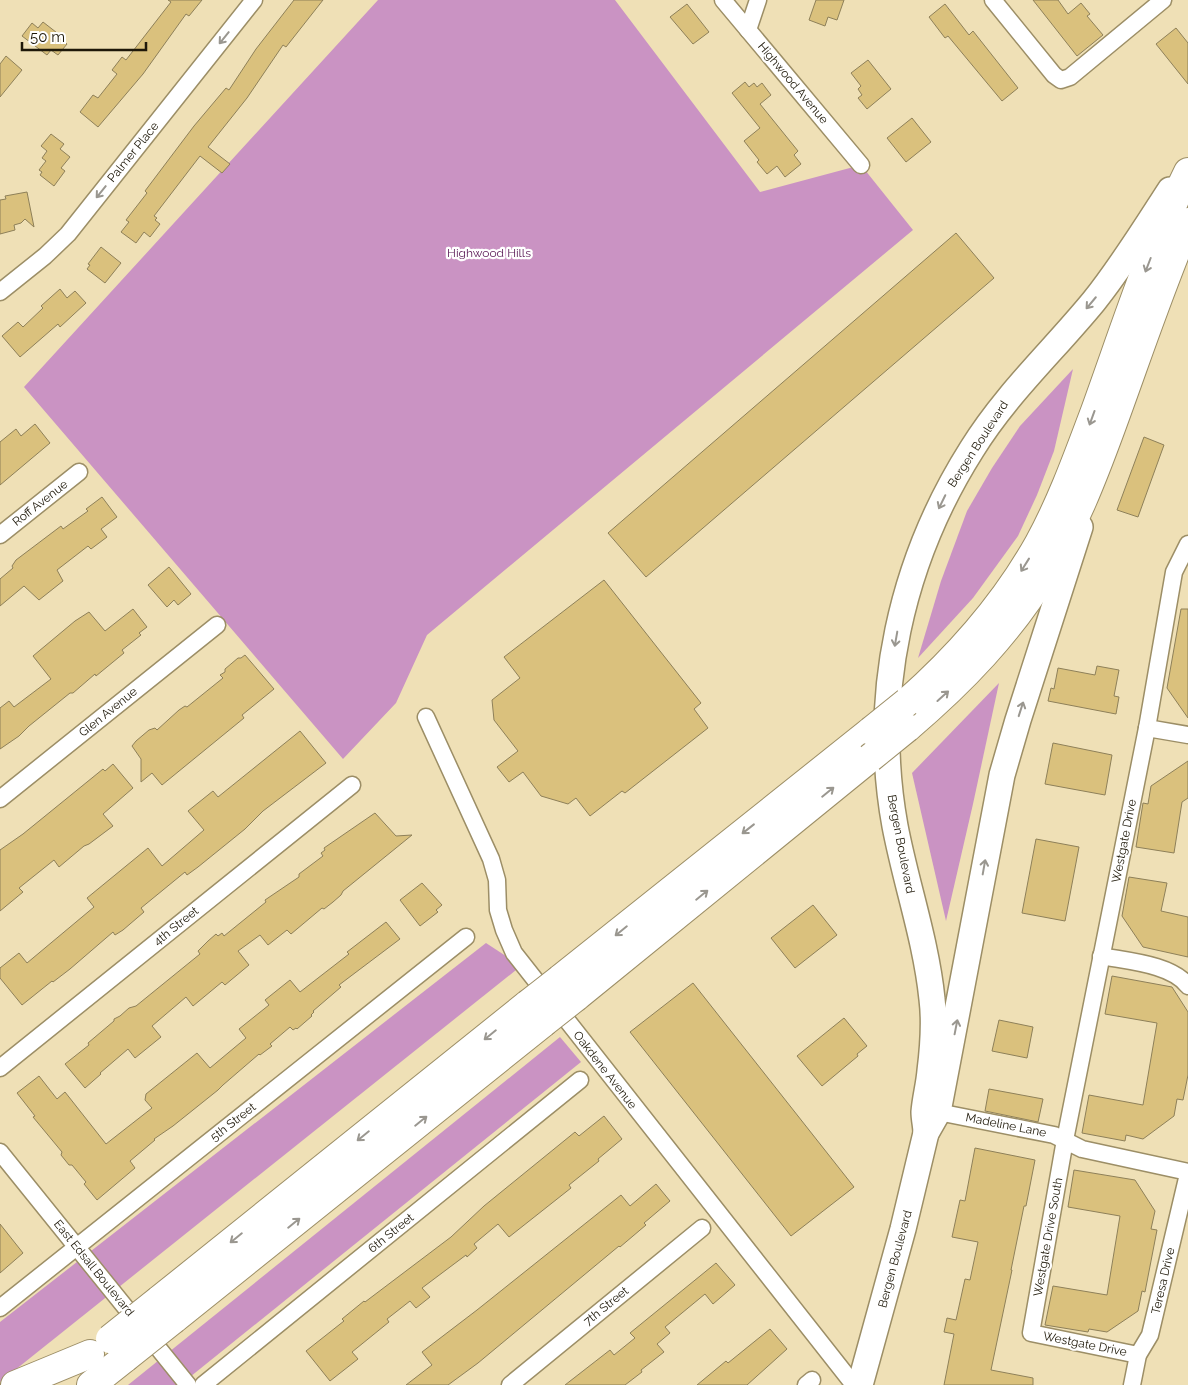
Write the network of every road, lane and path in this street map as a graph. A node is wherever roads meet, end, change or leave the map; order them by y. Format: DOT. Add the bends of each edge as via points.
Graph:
graph roads {
  1 [pos="254,0"];
  2 [pos="724,0"];
  3 [pos="758,0"];
  4 [pos="993,0"];
  5 [pos="1164,0"];
  6 [pos="748,30"];
  7 [pos="1188,162"];
  8 [pos="862,165"];
  9 [pos="1188,172"];
  10 [pos="1188,224"];
  11 [pos="0,292"];
  12 [pos="1115,418"];
  13 [pos="79,472"];
  14 [pos="0,535"];
  15 [pos="1188,544"];
  16 [pos="217,625"];
  17 [pos="907,715"];
  18 [pos="426,717"];
  19 [pos="1147,728"];
  20 [pos="1188,735"];
  21 [pos="352,785"];
  22 [pos="0,799"];
  23 [pos="466,937"];
  24 [pos="1101,956"];
  25 [pos="1188,986"];
  26 [pos="568,988"];
  27 [pos="0,1068"];
  28 [pos="580,1080"];
  29 [pos="932,1122"];
  30 [pos="1065,1140"];
  31 [pos="0,1152"];
  32 [pos="1188,1173"];
  33 [pos="702,1228"];
  34 [pos="77,1246"];
  35 [pos="0,1308"];
  36 [pos="1031,1333"];
  37 [pos="109,1350"];
  38 [pos="1138,1355"];
  39 [pos="15,1385"];
  40 [pos="52,1385"];
  41 [pos="91,1385"];
  42 [pos="188,1385"];
  43 [pos="203,1385"];
  44 [pos="510,1385"];
  45 [pos="854,1385"];
  46 [pos="860,1385"];
  47 [pos="1132,1385"];
  1 -- 11 [label="street, Palmer Place, one-way" via="68,234"];
  2 -- 6 [label="street, Highwood Avenue"];
  3 -- 6 [label="street"];
  4 -- 5 [label="street" via="1054,75 1062,80 1070,77"];
  6 -- 8 [label="street, Highwood Avenue"];
  7 -- 29 [label="main road, Bergen Boulevard, one-way" via="1093,302 1006,400 973,447 947,490 928,531 907,592 891,673 888,750 894,823 921,935 933,1008 932,1052 924,1112"];
  9 -- 17 [label="highway, one-way" via="1149,262 1069,480 1039,543 1007,594"];
  10 -- 12 [label="highway, Bergen Boulevard"];
  17 -- 12 [label="highway, one-way" via="952,689 1013,621 1047,570 1076,516"];
  29 -- 12 [label="main road, Bergen Boulevard, one-way" via="1002,775"];
  13 -- 14 [label="street, Roff Avenue"];
  15 -- 19 [label="street, Westgate Drive" via="1174,572"];
  16 -- 22 [label="street, Glen Avenue"];
  26 -- 17 [label="highway, one-way, bridge" via="870,758"];
  17 -- 26 [label="highway, one-way, bridge" via="871,731"];
  18 -- 45 [label="street, Oakdene Avenue" via="491,858 497,880 498,910 514,953"];
  19 -- 20 [label="street"];
  19 -- 24 [label="street, Westgate Drive"];
  21 -- 27 [label="street, 4th Street"];
  23 -- 34 [label="street, 5th Street"];
  24 -- 25 [label="street" via="1165,970 1183,979"];
  24 -- 30 [label="street, Westgate Drive"];
  26 -- 37 [label="highway, bridge" via="166,1309"];
  28 -- 43 [label="street, 6th Street"];
  29 -- 30 [label="street, Madeline Lane" via="1054,1135"];
  29 -- 46 [label="main road, Bergen Boulevard"];
  30 -- 32 [label="street, Madeline Lane" via="1082,1148"];
  30 -- 36 [label="street, Westgate Drive South"];
  31 -- 34 [label="street, East Edsall Boulevard"];
  32 -- 38 [label="street, Teresa Drive" via="1150,1335"];
  33 -- 44 [label="street, 7th Street"];
  34 -- 35 [label="street, 5th Street"];
  34 -- 42 [label="street, East Edsall Boulevard"];
  36 -- 38 [label="street, Westgate Drive"];
  37 -- 39 [label="highway"];
  37 -- 40 [label="highway"];
  37 -- 41 [label="highway"];
  38 -- 47 [label="street, Teresa Drive"];
}
